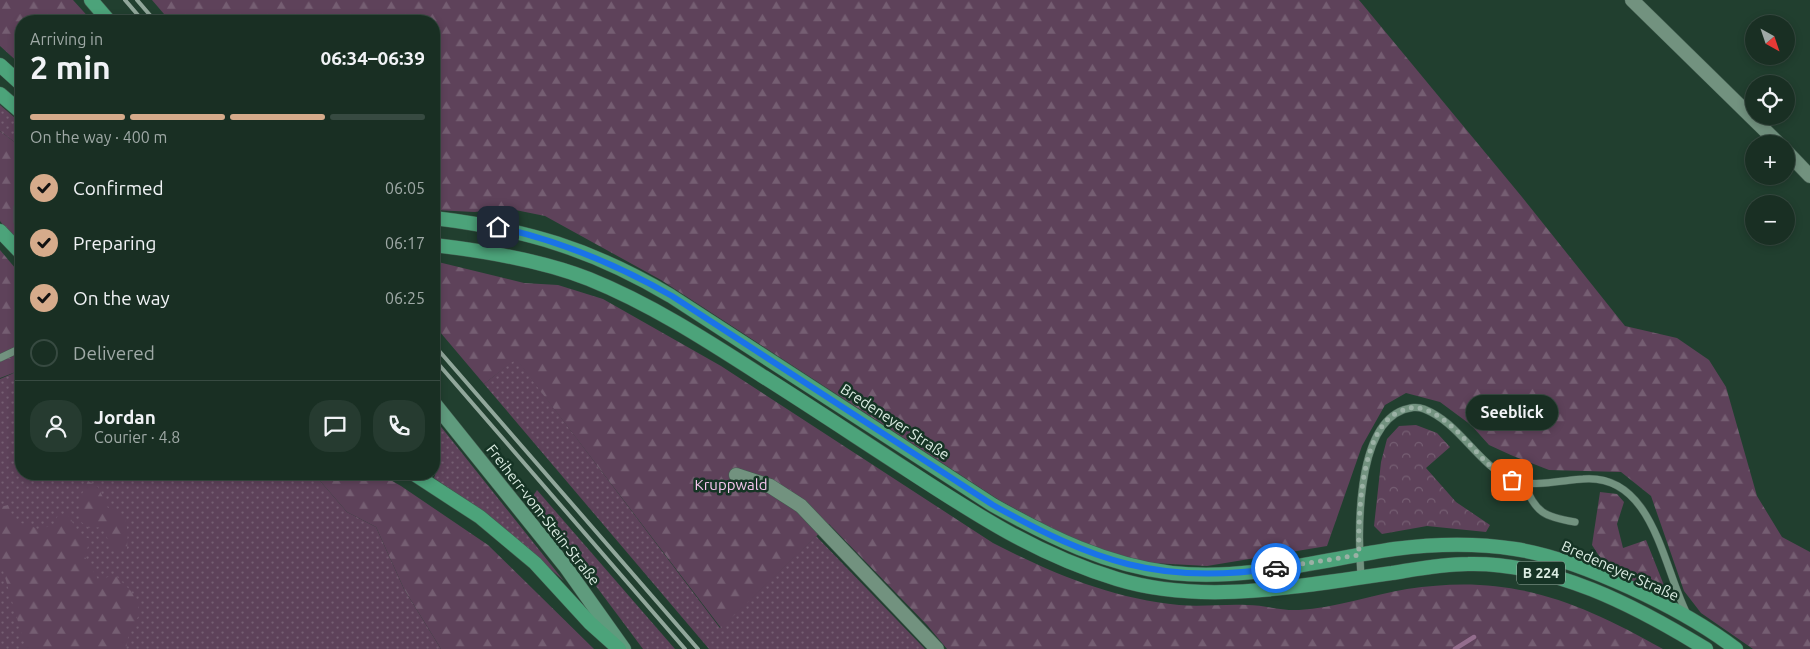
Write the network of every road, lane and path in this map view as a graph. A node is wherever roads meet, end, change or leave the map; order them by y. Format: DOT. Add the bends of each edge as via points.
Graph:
graph roads {
  1 [pos="91,0"];
  2 [pos="1632,0"];
  3 [pos="104,15"];
  4 [pos="0,65"];
  5 [pos="15,79"];
  6 [pos="0,94"];
  7 [pos="15,107"];
  8 [pos="1770,135"];
  9 [pos="1795,161"];
  10 [pos="1810,176"];
  11 [pos="440,219"];
  12 [pos="0,231"];
  13 [pos="440,246"];
  14 [pos="15,247"];
  15 [pos="15,351"];
  16 [pos="0,358"];
  17 [pos="440,410"];
  18 [pos="736,475"];
  19 [pos="423,480"];
  20 [pos="1524,483"];
  21 [pos="1575,522"];
  22 [pos="1359,555"];
  23 [pos="1361,577"];
  24 [pos="1689,619"];
  25 [pos="619,649"];
  26 [pos="624,649"];
  27 [pos="936,649"];
  28 [pos="1706,649"];
  29 [pos="1736,649"];
  1 -- 3 [label="main road"];
  2 -- 8 [label="street"];
  4 -- 5 [label="main road"];
  6 -- 7 [label="main road"];
  9 -- 10 [label="street"];
  11 -- 22 [label="main road, Bredeneyer Straße / B 224" via="483,224 549,240 592,254 633,273 993,505 1084,552 1126,565 1171,573 1211,575 1252,572"];
  12 -- 14 [label="main road"];
  13 -- 23 [label="main road, Bredeneyer Straße / B 224" via="545,266 586,278 632,299 710,342 985,520 1034,548 1077,567 1122,581 1168,590 1211,592"];
  15 -- 16 [label="lane"];
  17 -- 26 [label="main road, Freiherr-vom-Stein-Straße" via="565,566"];
  18 -- 27 [label="street" via="770,486 801,506"];
  19 -- 25 [label="main road" via="480,517 535,563 590,623"];
  20 -- 21 [label="lane" via="1537,508 1551,518"];
  20 -- 22 [label="lane, Bredeneyer Straße" via="1512,480 1489,464 1447,422 1424,409 1413,407 1393,414 1381,426 1372,443 1358,515"];
  20 -- 24 [label="lane, Bredeneyer Straße" via="1588,478 1629,491 1643,507"];
  22 -- 23 [label="lane, Bredeneyer Straße"];
  22 -- 24 [label="main road, Bredeneyer Straße / B 224" via="1420,546 1515,549 1587,571"];
  23 -- 28 [label="main road, Bredeneyer Straße / B 224" via="1471,563 1547,574 1631,607"];
  24 -- 29 [label="main road, Bredeneyer Straße / B 224"];
}
